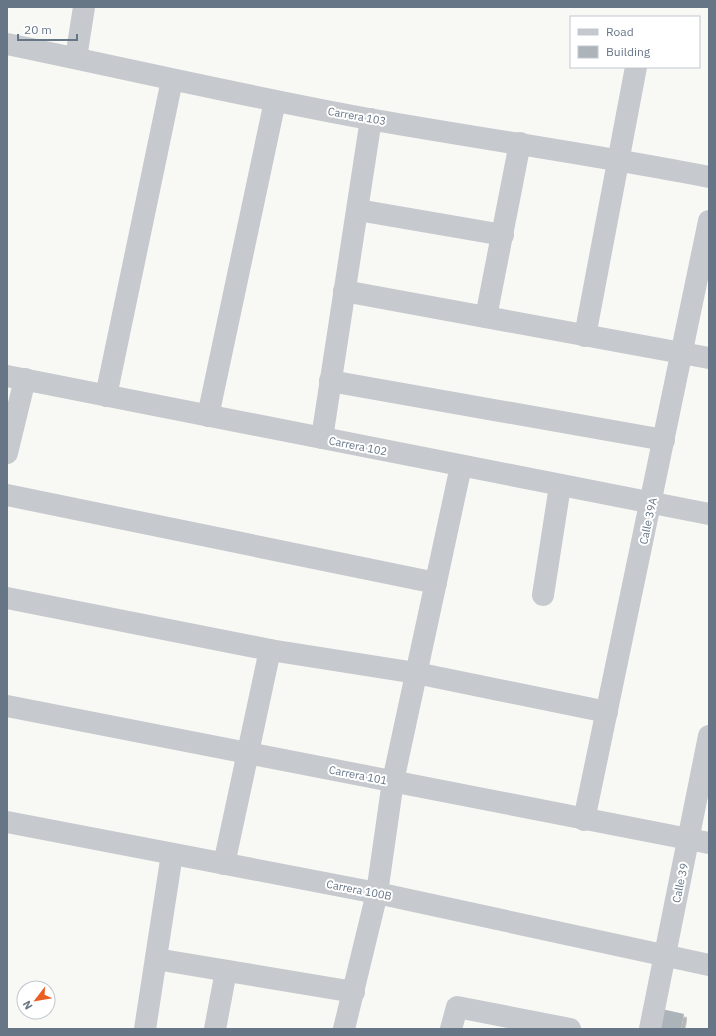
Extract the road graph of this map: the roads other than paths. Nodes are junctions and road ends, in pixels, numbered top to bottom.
1 (84, 7) edge
2 (7, 44) edge
3 (76, 58) junction
4 (636, 68) edge
5 (172, 80) junction
6 (275, 101) junction
7 (371, 119) junction
8 (520, 143) junction
9 (619, 159) junction
10 (709, 177) edge
11 (358, 210) junction
12 (709, 221) edge
13 (503, 235) junction
14 (344, 290) junction
15 (486, 317) junction
16 (585, 336) junction
17 (682, 354) junction
18 (709, 358) edge
19 (16, 378) edge
20 (330, 381) junction
21 (106, 396) junction
22 (208, 416) junction
23 (322, 438) junction
24 (664, 440) junction
25 (7, 454) edge
26 (461, 466) junction
27 (560, 486) junction
28 (7, 495) edge
29 (652, 504) junction
30 (709, 514) edge
31 (436, 583) junction
32 (543, 595) dead end
33 (7, 598) edge
34 (270, 650) junction
35 (416, 673) junction
36 (7, 706) edge
37 (607, 712) junction
38 (709, 739) edge
39 (248, 753) junction
40 (393, 782) junction
41 (584, 820) junction
42 (7, 822) edge
43 (699, 841) edge
44 (172, 854) junction
45 (224, 864) junction
46 (377, 893) junction
47 (664, 956) junction
48 (156, 959) junction
49 (709, 965) edge
50 (226, 971) junction
51 (354, 992) junction
52 (145, 1029) edge
53 (215, 1029) edge
54 (344, 1029) edge
55 (451, 1029) edge
56 (570, 1029) edge
57 (650, 1029) edge

1 - 3 street
2 - 3 street, Carrera 103
3 - 5 street, Carrera 103
4 - 9 street
5 - 6 street, Carrera 103
5 - 21 street
6 - 7 street, Carrera 103
6 - 22 street
7 - 8 street, Carrera 103
7 - 11 street
8 - 9 street, Carrera 103
8 - 13 street
9 - 10 street, Carrera 103
9 - 16 street
11 - 13 street
11 - 14 street
12 - 17 street, Calle 39A
13 - 15 street
14 - 15 street
14 - 20 street
15 - 16 street
16 - 17 street
17 - 18 street
17 - 24 street, Calle 39A
19 - 21 street, Carrera 102
19 - 25 street
20 - 23 street
20 - 24 street
21 - 22 street, Carrera 102
22 - 23 street, Carrera 102
23 - 26 street, Carrera 102
24 - 29 street, Calle 39A
26 - 27 street, Carrera 102
26 - 31 street
27 - 29 street, Carrera 102
27 - 32 street
28 - 31 street
29 - 30 street, Carrera 102
29 - 37 street, Calle 39A
31 - 35 street
33 - 34 street
34 - 35 street
34 - 39 street
35 - 37 street
35 - 40 street
36 - 39 street, Carrera 101
37 - 41 street, Calle 39A
38 - 43 street, Calle 39
39 - 40 street, Carrera 101
39 - 45 street
40 - 41 street, Carrera 101
40 - 46 street
41 - 43 street, Carrera 101
42 - 44 street, Carrera 100B
43 - 47 street, Calle 39
44 - 45 street, Carrera 100B
44 - 48 street
45 - 46 street, Carrera 100B
46 - 47 street, Carrera 100B
46 - 51 street
47 - 49 street, Carrera 100B
47 - 57 street, Calle 39
48 - 50 street
48 - 52 street
50 - 51 street
50 - 53 street
51 - 54 street
55 - 56 street

